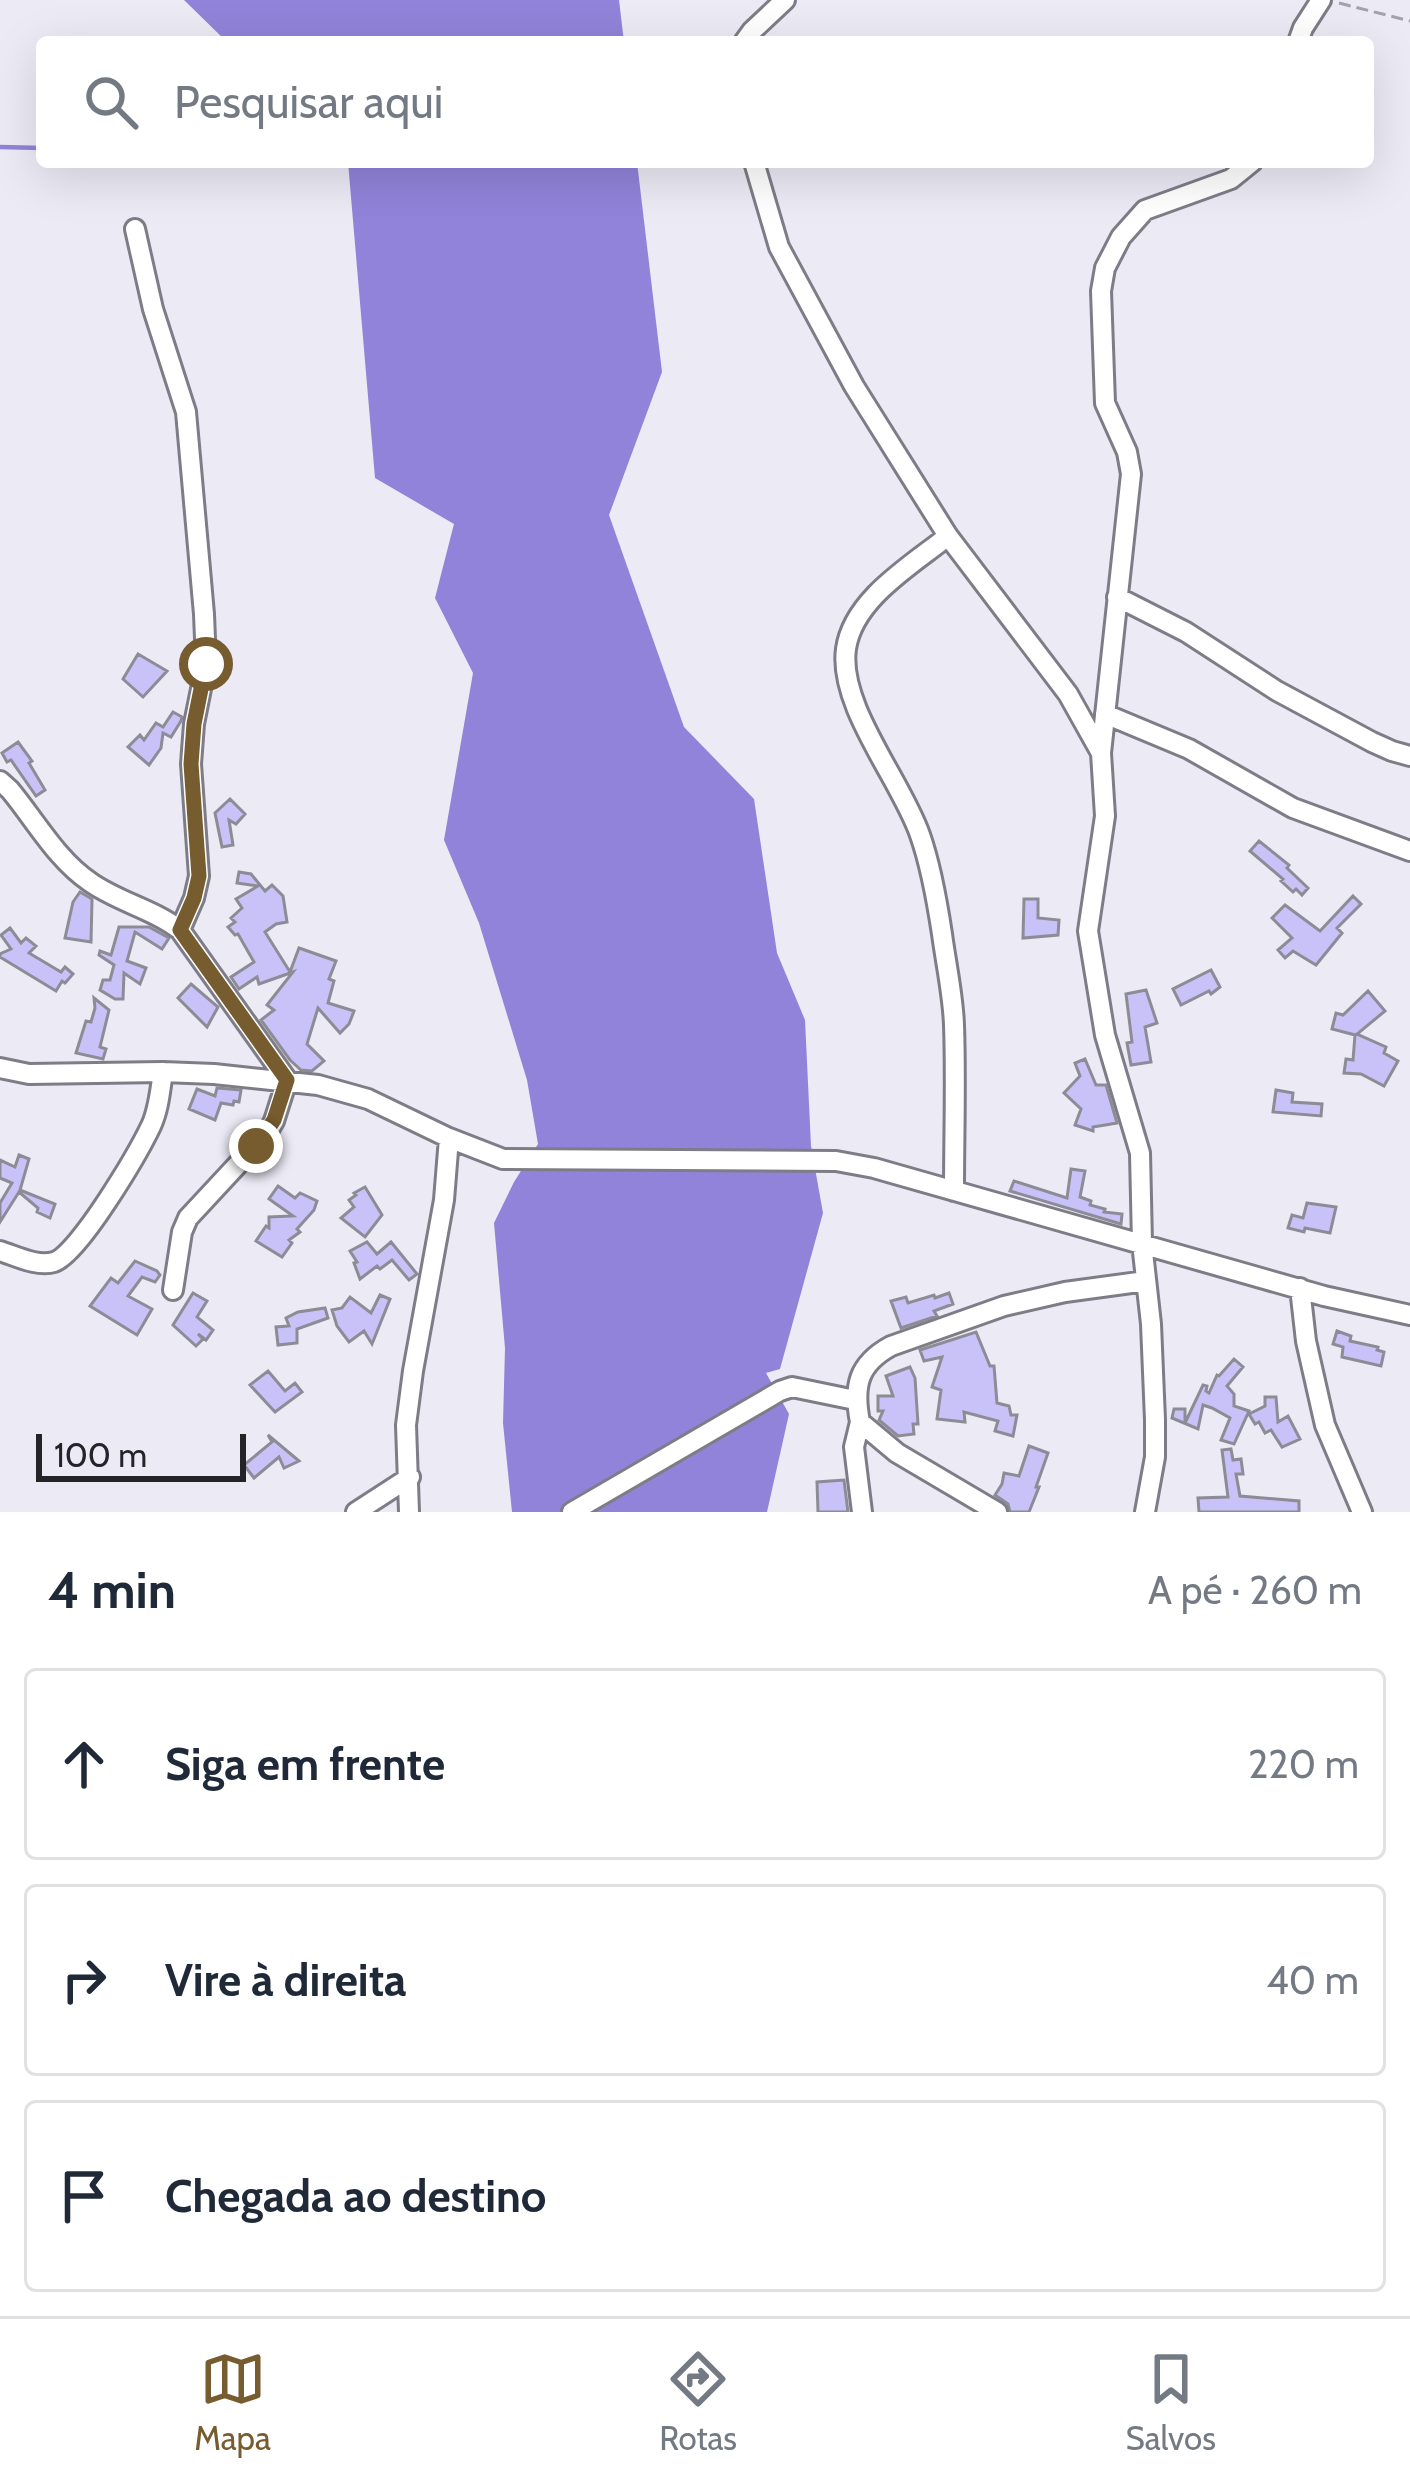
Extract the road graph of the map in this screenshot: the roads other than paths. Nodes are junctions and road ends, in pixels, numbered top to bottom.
1 (785, 0) edge
2 (1323, 0) edge
3 (748, 36) edge
4 (1300, 36) edge
5 (756, 168) edge
6 (1244, 168) edge
7 (136, 229) dead end
8 (948, 536) junction
9 (1117, 597) junction
10 (1105, 714) junction
11 (1101, 753) junction
12 (1410, 756) edge
13 (0, 781) edge
14 (1410, 851) edge
15 (180, 930) junction
16 (0, 1068) edge
17 (163, 1072) junction
18 (287, 1080) junction
19 (449, 1138) junction
20 (954, 1191) junction
21 (1142, 1244) junction
22 (0, 1251) edge
23 (1146, 1281) junction
24 (1300, 1288) junction
25 (173, 1290) dead end
26 (1410, 1315) edge
27 (856, 1400) junction
28 (860, 1422) junction
29 (410, 1477) junction
30 (356, 1512) edge
31 (409, 1512) edge
32 (572, 1512) edge
33 (862, 1512) edge
34 (997, 1512) edge
35 (1145, 1512) edge
36 (1362, 1512) edge

1 - 3 street
2 - 4 street
5 - 8 street
6 - 9 street
7 - 15 street
8 - 11 street
8 - 20 street
9 - 10 street
9 - 12 street
10 - 11 street
10 - 14 street
11 - 21 street
13 - 15 street
15 - 18 street
16 - 17 street
17 - 18 street
17 - 22 street
18 - 19 street
18 - 25 street
19 - 20 street
19 - 29 street
20 - 21 street
21 - 23 street
21 - 24 street
23 - 27 street
23 - 35 street
24 - 26 street
24 - 36 street
27 - 28 street
27 - 32 street
28 - 33 street
28 - 34 street
29 - 30 street
29 - 31 street

